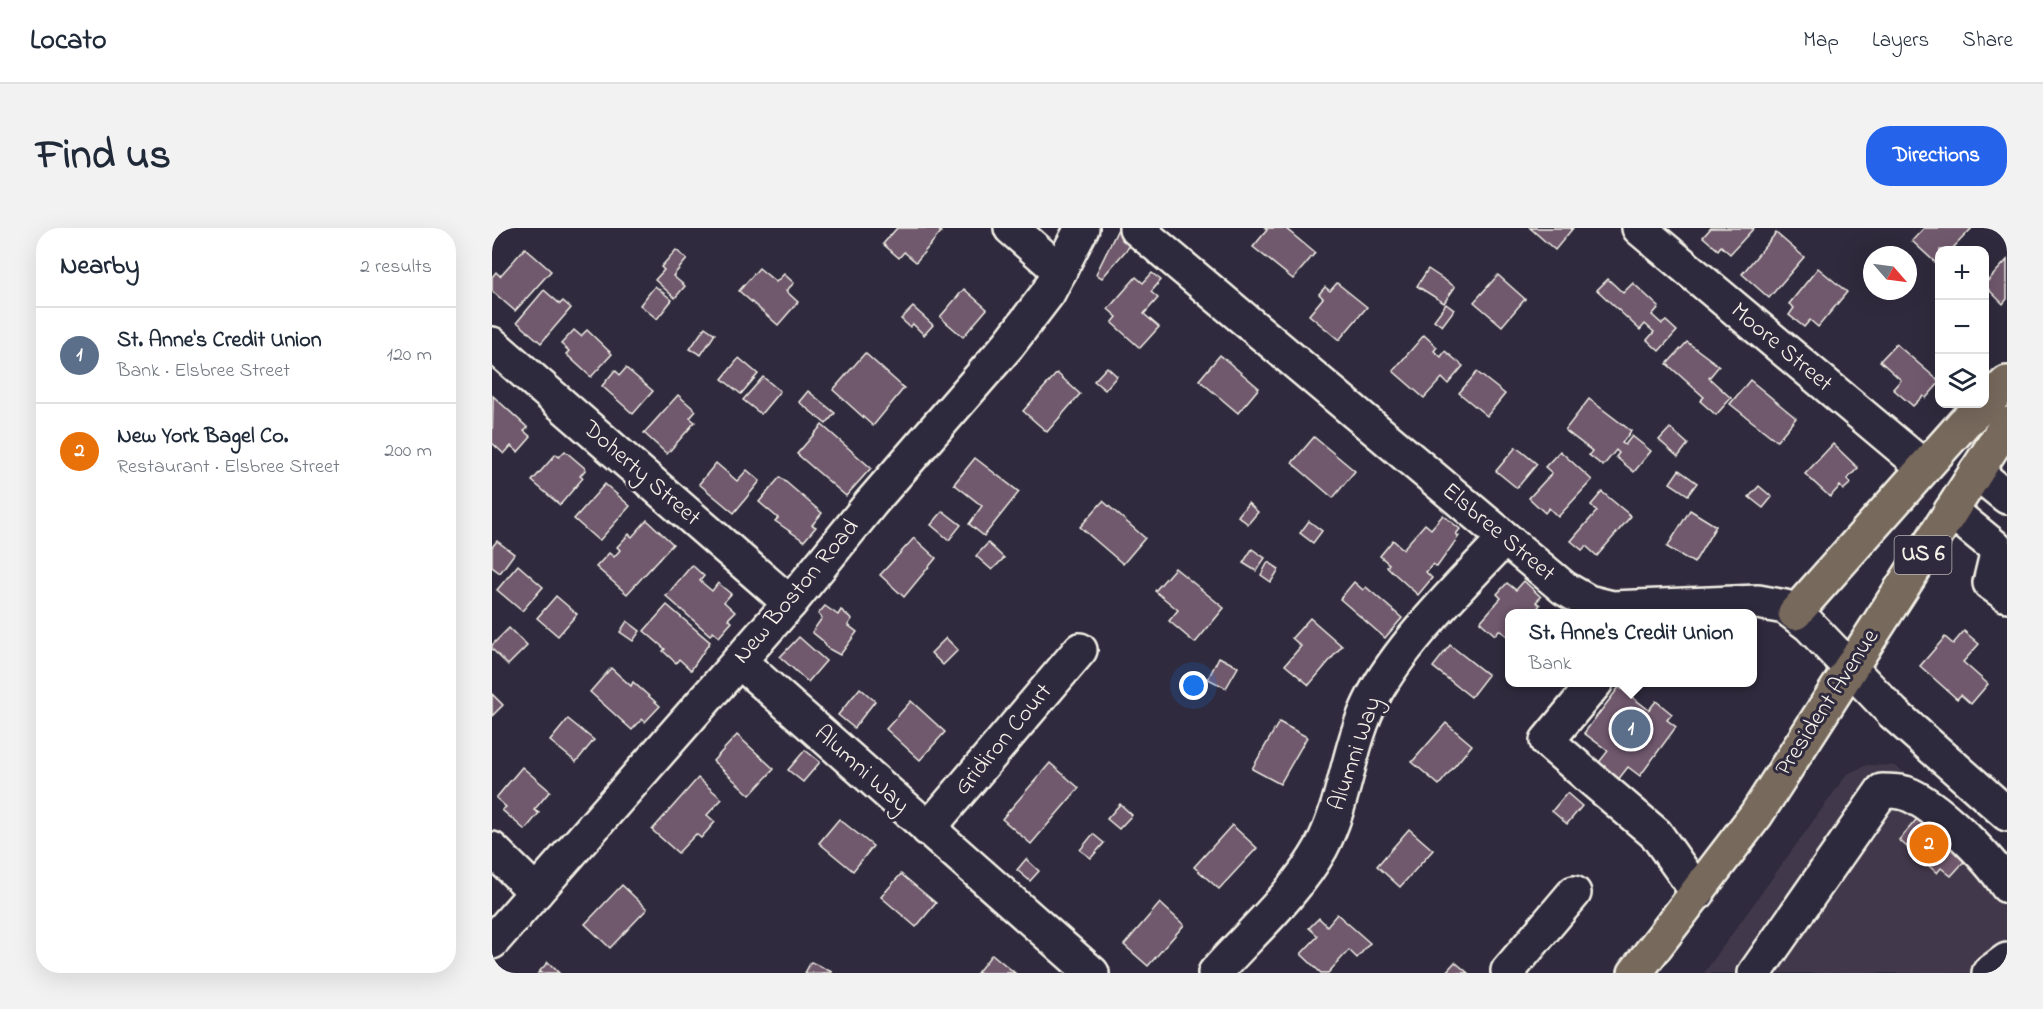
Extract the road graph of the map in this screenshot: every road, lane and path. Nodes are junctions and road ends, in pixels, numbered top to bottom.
1 (1011, 228) edge
2 (1082, 228) edge
3 (1136, 228) edge
4 (1639, 228) edge
5 (1060, 271) junction
6 (492, 344) edge
7 (2007, 383) edge
8 (2003, 438) edge
9 (1924, 467) junction
10 (1976, 472) junction
11 (2007, 497) edge
12 (1951, 511) junction
13 (1504, 539) junction
14 (2007, 595) edge
15 (790, 603) junction
16 (1680, 609) edge
17 (1795, 613) junction
18 (1080, 650) dead end
19 (739, 662) junction
20 (1850, 670) junction
21 (1592, 687) edge
22 (2007, 814) edge
23 (928, 829) junction
24 (492, 849) edge
25 (2007, 886) edge
26 (536, 892) junction
27 (1698, 892) junction
28 (1574, 893) dead end
29 (492, 942) edge
30 (2007, 960) edge
31 (1092, 973) edge
32 (1215, 973) edge
33 (1511, 973) edge
34 (1635, 973) edge
35 (1755, 973) edge
36 (1989, 973) edge

1 - 5 street
2 - 5 street, New Boston Road
3 - 13 street, Elsbree Street
4 - 9 street, Moore Street
5 - 15 street, New Boston Road
6 - 15 street, Doherty Street
7 - 9 main road
8 - 10 main road, President Avenue / US 6
9 - 17 main road
10 - 11 street
10 - 12 main road, President Avenue / US 6
12 - 14 street
12 - 20 main road, President Avenue / US 6
13 - 16 street, Elsbree Street
13 - 32 street, Alumni Way
15 - 19 street, New Boston Road
16 - 17 street, Elsbree Street
17 - 20 street, Elsbree Street
18 - 23 street, Gridiron Court
19 - 23 street, Alumni Way
19 - 26 street, New Boston Road
20 - 22 street, Elsbree Street
20 - 27 main road, President Avenue / US 6
21 - 27 street
23 - 31 street, Alumni Way
24 - 26 street
25 - 35 street
26 - 29 street, New Boston Road
27 - 34 main road, President Avenue / US 6
28 - 33 street
30 - 36 street

